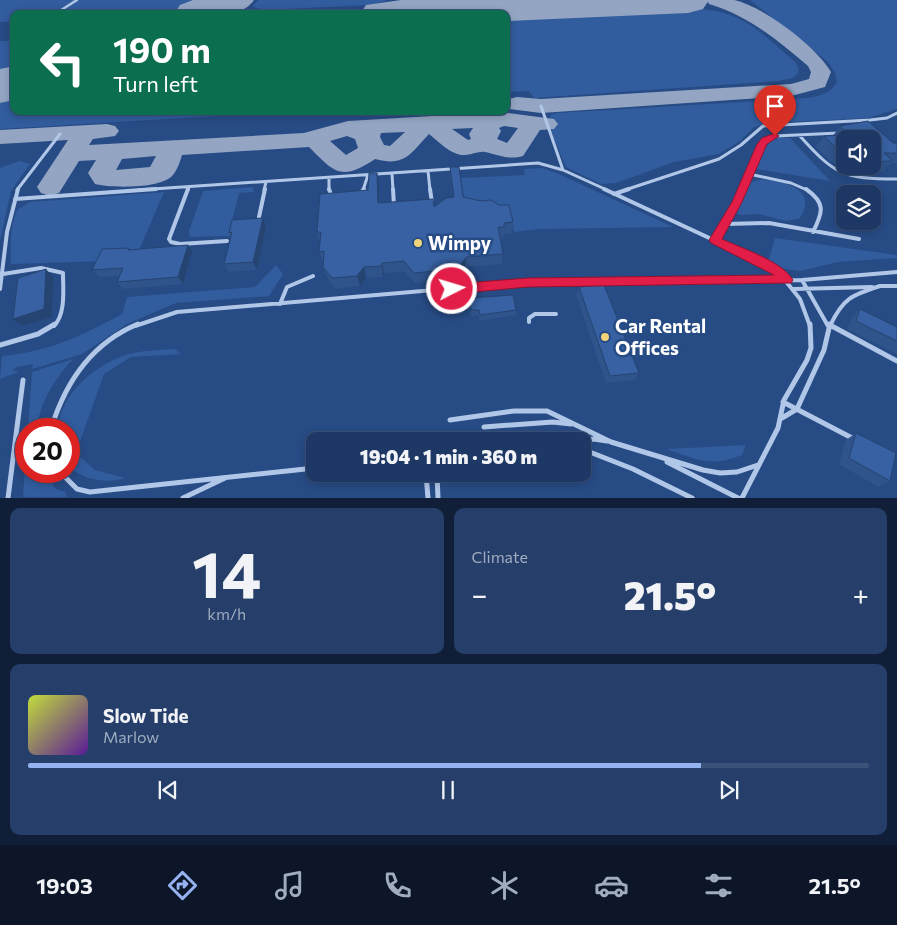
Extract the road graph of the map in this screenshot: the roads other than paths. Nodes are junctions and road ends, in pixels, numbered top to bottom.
1 (77, 0) edge
2 (61, 10) edge
3 (541, 106) dead end
4 (897, 113) edge
5 (836, 133) edge
6 (60, 134) dead end
7 (800, 135) junction
8 (563, 170) junction
9 (428, 171) junction
10 (392, 174) junction
11 (749, 174) junction
12 (368, 176) junction
13 (329, 178) junction
14 (897, 179) edge
15 (266, 182) junction
16 (189, 187) junction
17 (614, 194) junction
18 (358, 196) edge
19 (341, 198) edge
20 (15, 199) junction
21 (432, 204) junction
22 (440, 204) edge
23 (423, 205) edge
24 (404, 206) edge
25 (389, 207) edge
26 (394, 207) junction
27 (259, 217) edge
28 (725, 224) junction
29 (813, 232) junction
30 (859, 239) dead end
31 (715, 240) junction
32 (227, 241) edge
33 (897, 272) edge
34 (710, 273) dead end
35 (3, 274) junction
36 (313, 276) dead end
37 (712, 280) junction
38 (787, 280) junction
39 (802, 280) junction
40 (880, 286) junction
41 (897, 286) edge
42 (794, 289) junction
43 (808, 289) junction
44 (0, 290) edge
45 (280, 304) junction
46 (556, 314) dead end
47 (529, 322) dead end
48 (829, 327) junction
49 (0, 345) edge
50 (897, 361) edge
51 (23, 380) dead end
52 (783, 402) junction
53 (796, 410) junction
54 (54, 418) edge
55 (782, 418) junction
56 (450, 420) dead end
57 (573, 424) junction
58 (484, 427) dead end
59 (591, 439) edge
60 (611, 442) junction
61 (864, 444) edge
62 (591, 453) edge
63 (658, 457) junction
64 (758, 466) junction
65 (306, 469) edge
66 (230, 476) junction
67 (427, 482) edge
68 (437, 482) edge
69 (71, 483) edge
70 (88, 495) edge
71 (8, 498) edge
72 (183, 498) edge
73 (428, 498) edge
74 (438, 498) edge
75 (692, 498) edge
76 (740, 498) edge

1 - 2 lane
3 - 8 lane
4 - 17 lane
5 - 7 lane
6 - 20 lane
7 - 11 lane
7 - 14 lane
8 - 9 lane
8 - 17 lane
9 - 10 lane
9 - 21 lane
10 - 12 lane
10 - 26 lane
11 - 28 lane
11 - 29 lane
12 - 13 lane
12 - 18 lane
13 - 15 lane
13 - 19 lane
15 - 16 lane
15 - 27 lane
16 - 20 lane
16 - 32 lane
17 - 31 lane
20 - 35 lane
21 - 22 lane
21 - 23 lane
24 - 26 lane
25 - 26 lane
28 - 29 lane
28 - 31 lane
29 - 30 lane
31 - 38 lane
33 - 39 lane
34 - 37 lane
35 - 44 lane
35 - 49 lane
36 - 45 lane
37 - 38 lane
37 - 45 lane
38 - 39 lane
38 - 42 lane
39 - 43 lane
40 - 41 lane
40 - 43 lane
40 - 48 lane
42 - 43 lane
42 - 52 lane
43 - 48 lane
45 - 54 lane
46 - 47 lane
48 - 50 lane
48 - 53 lane
51 - 71 lane
52 - 53 lane
52 - 55 lane
53 - 55 lane
53 - 61 lane
55 - 64 lane
56 - 57 lane
57 - 58 lane
57 - 60 lane
59 - 60 lane
60 - 63 lane
62 - 75 lane
63 - 64 lane
63 - 76 lane
64 - 76 lane
65 - 66 lane
66 - 70 lane
66 - 72 lane
67 - 73 lane
68 - 74 lane
69 - 70 lane

